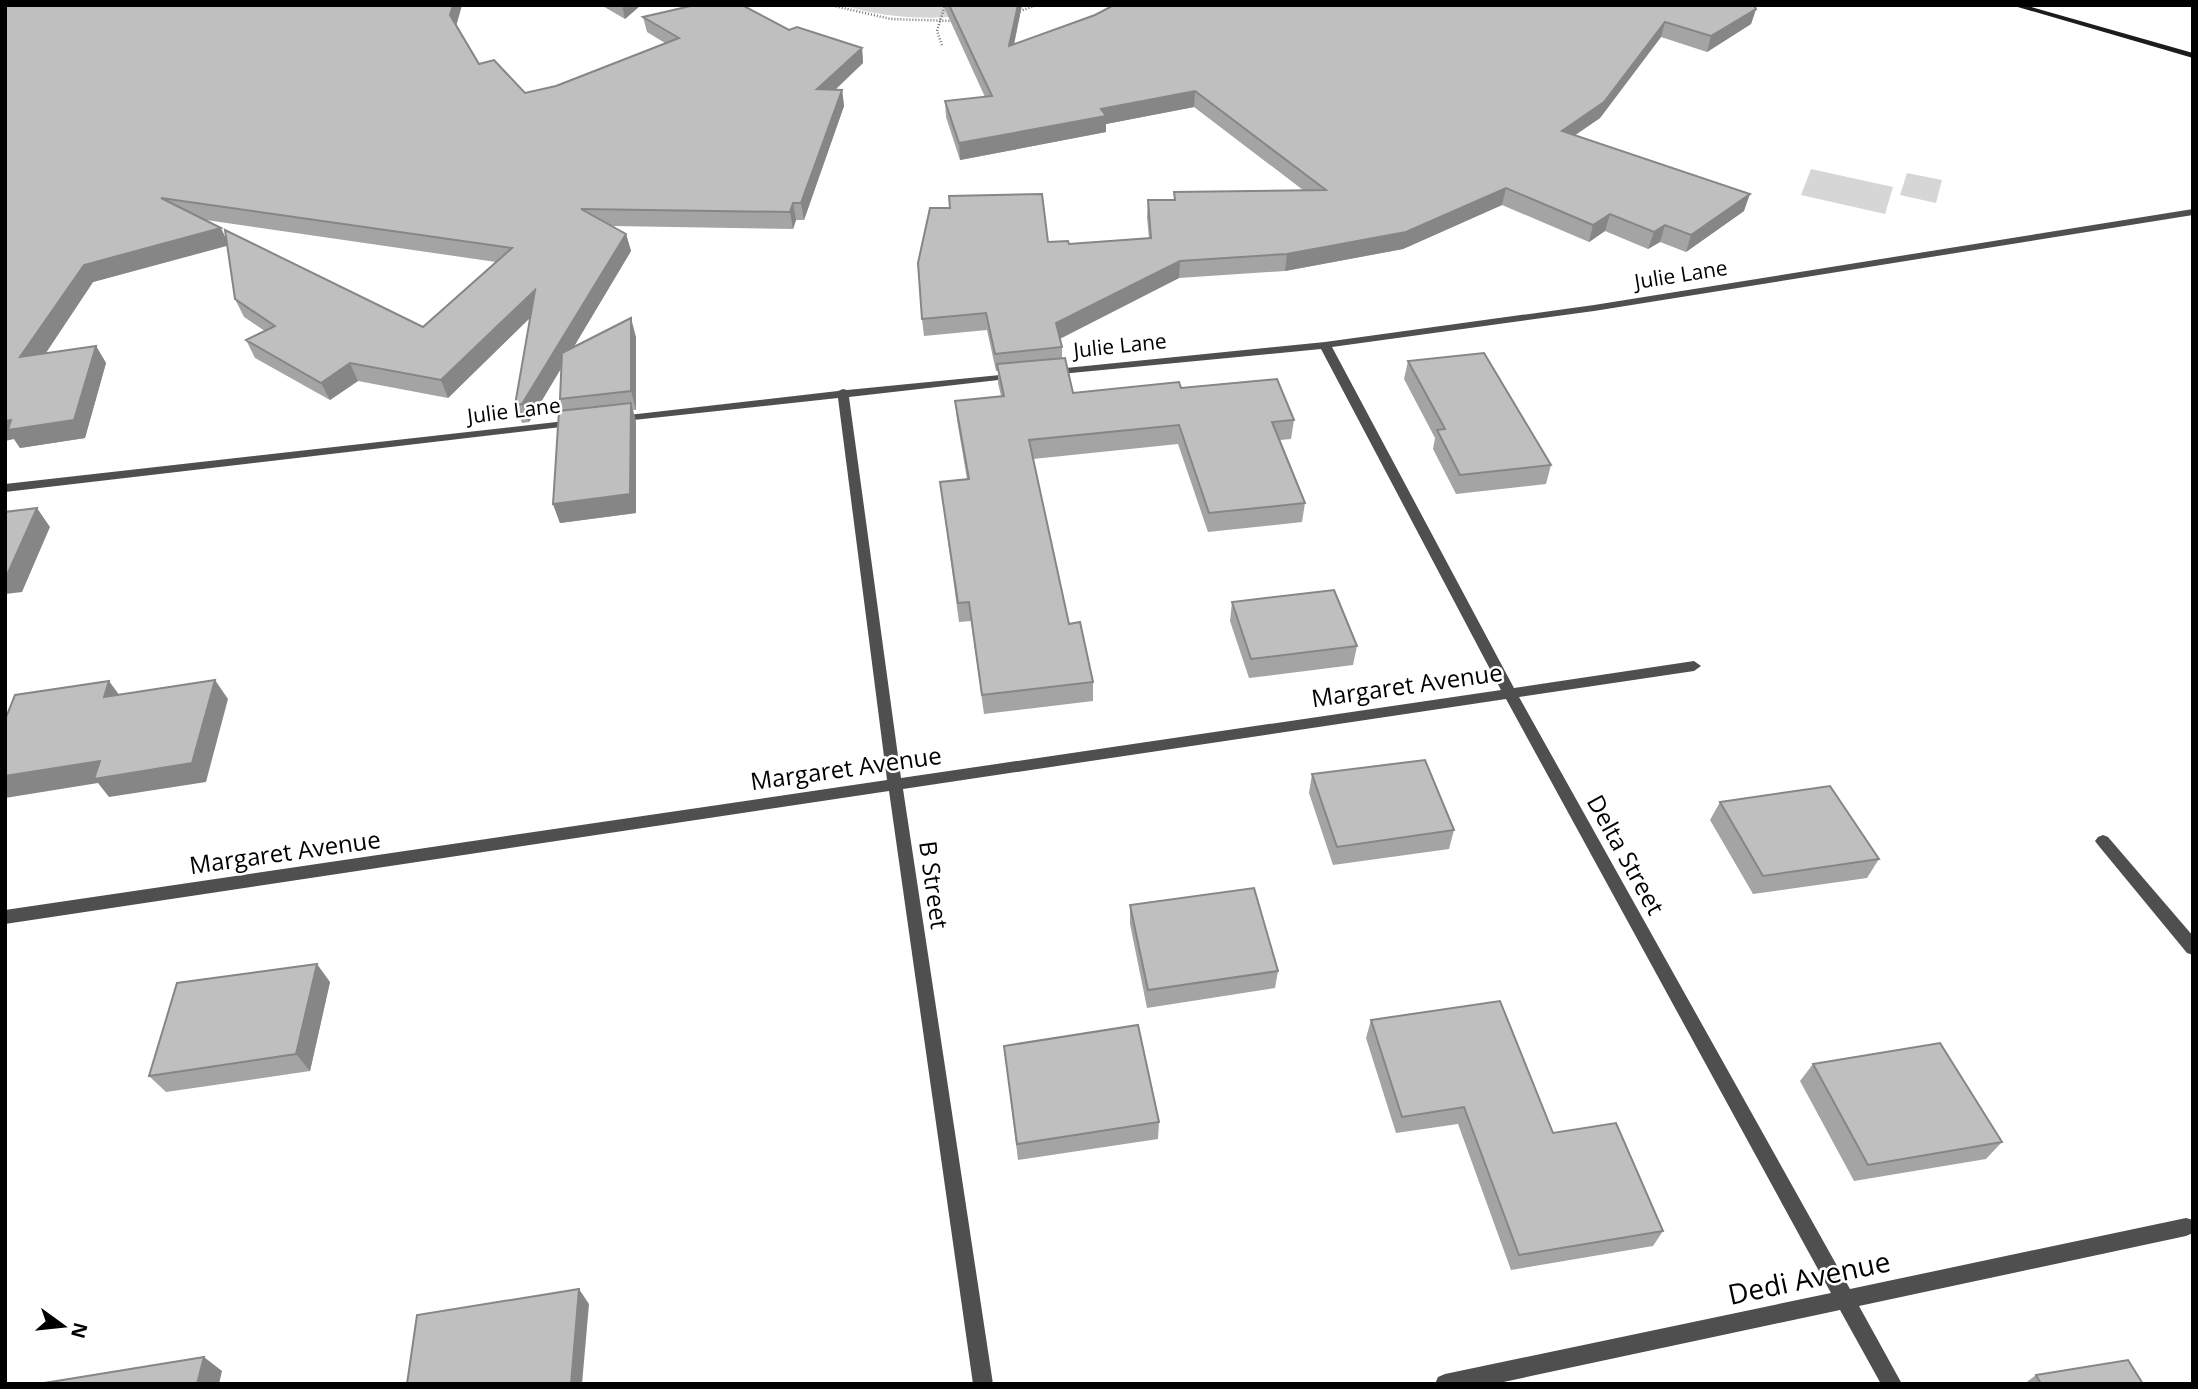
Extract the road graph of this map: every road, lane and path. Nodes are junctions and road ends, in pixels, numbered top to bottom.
1 (830, 5) edge
2 (945, 5) edge
3 (1037, 5) edge
4 (2015, 5) edge
5 (1009, 14) edge
6 (961, 20) edge
7 (940, 22) junction
8 (942, 45) dead end
9 (2193, 56) edge
10 (2193, 212) edge
11 (1325, 345) junction
12 (1035, 373) edge
13 (1022, 375) edge
14 (843, 392) junction
15 (608, 419) edge
16 (580, 422) edge
17 (5, 488) edge
18 (1694, 666) dead end
19 (1510, 694) junction
20 (895, 785) junction
21 (2103, 841) dead end
22 (5, 917) edge
23 (2193, 948) edge
24 (2186, 1227) dead end
25 (1845, 1299) junction
26 (983, 1384) edge
27 (1445, 1384) edge
28 (1892, 1384) edge

1 - 7 path
2 - 7 path
3 - 5 path
4 - 9 main road
6 - 7 path
7 - 8 path
10 - 11 street, Julie Lane
11 - 12 street, Julie Lane
11 - 19 street, Delta Street
13 - 14 street
14 - 15 street
14 - 20 street, B Street
16 - 17 street, Julie Lane
18 - 19 street, Margaret Avenue
19 - 20 street, Margaret Avenue
19 - 25 street, Delta Street
20 - 22 street, Margaret Avenue
20 - 26 street, B Street
21 - 23 street
24 - 25 street, Dedi Avenue
25 - 27 street, Dedi Avenue
25 - 28 street, Delta Street

